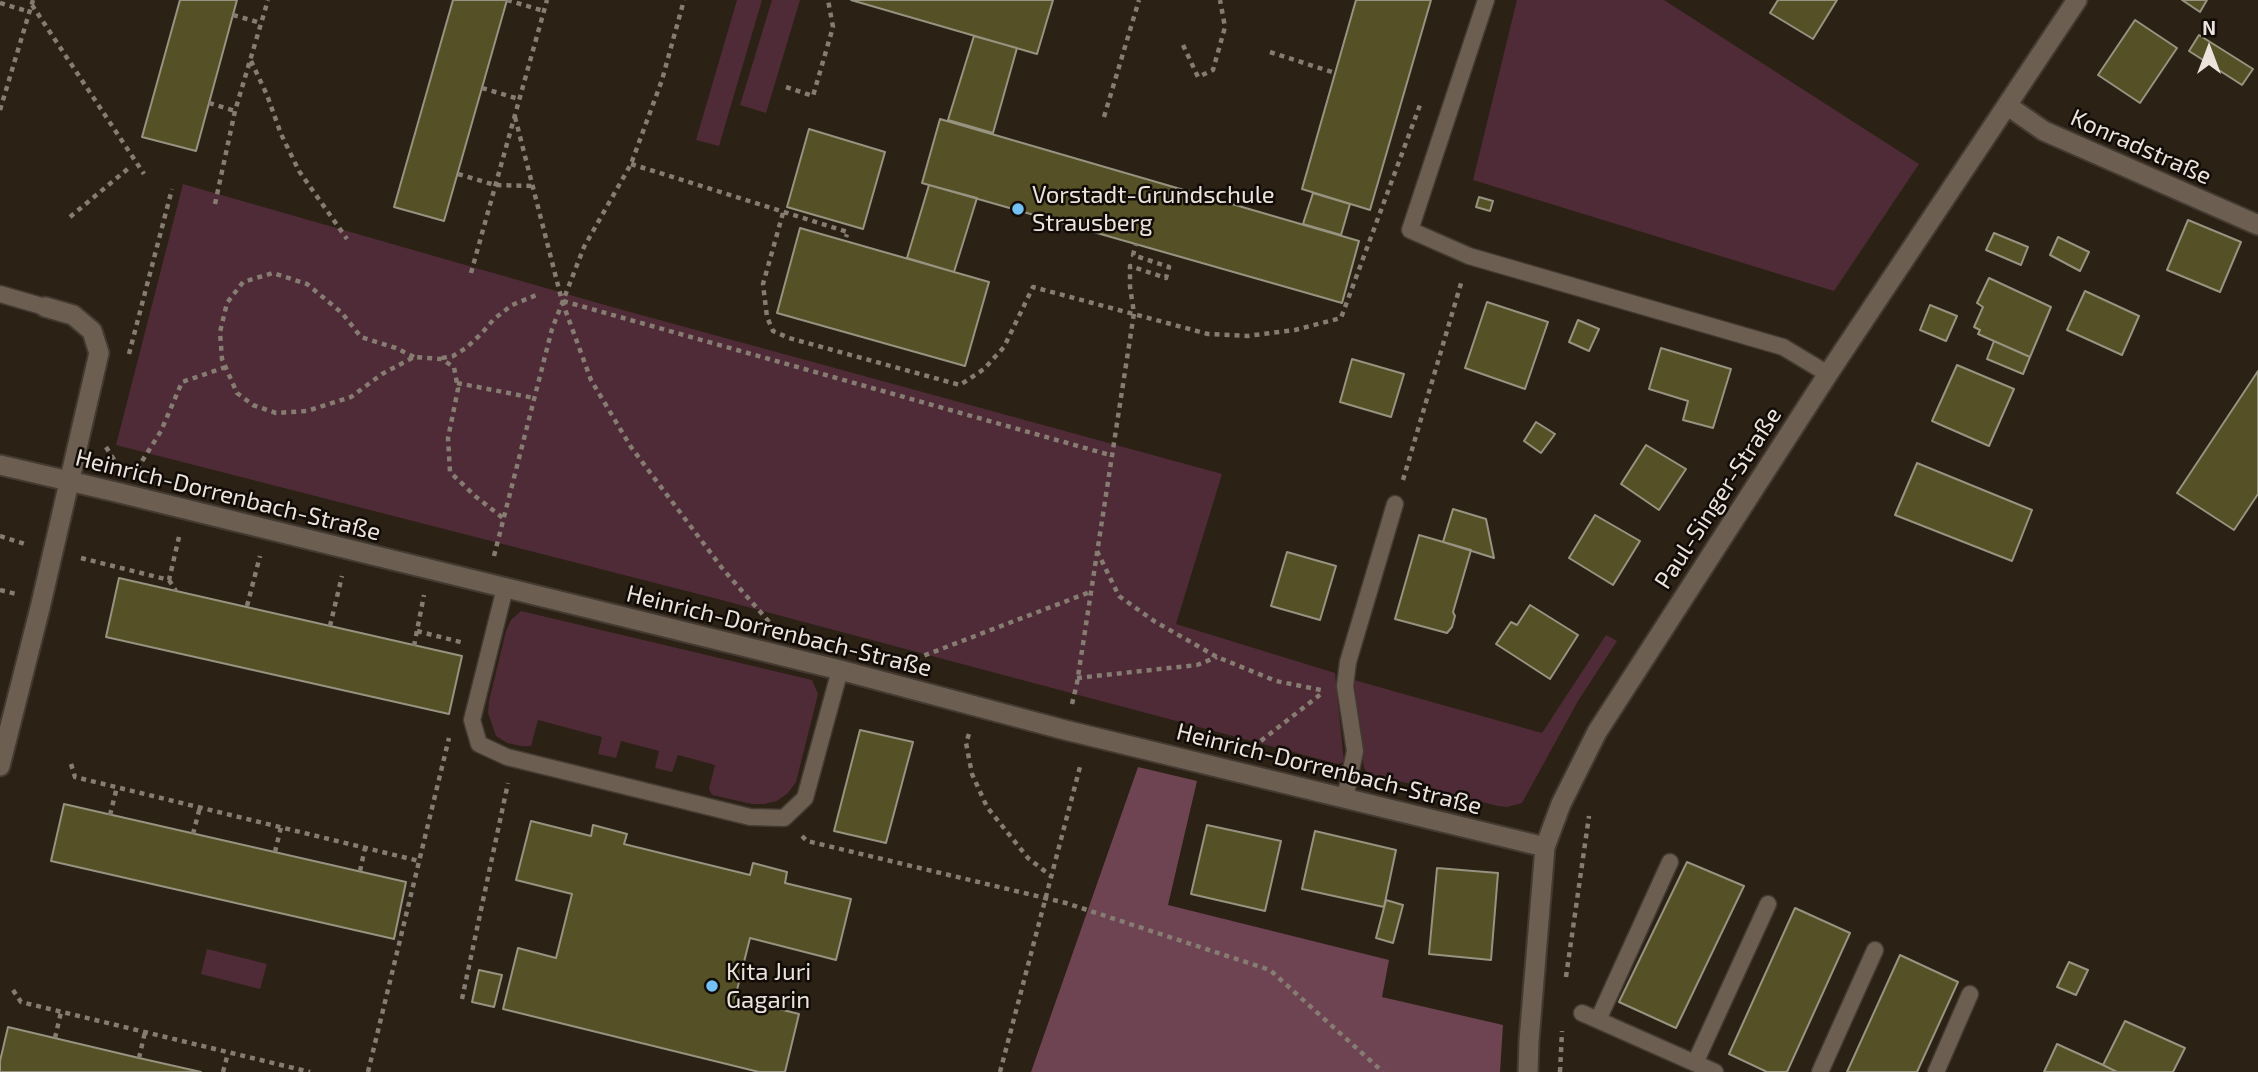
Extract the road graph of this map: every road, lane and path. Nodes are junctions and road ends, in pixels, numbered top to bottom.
1 (268, 0) edge
2 (508, 0) edge
3 (547, 0) edge
4 (684, 0) edge
5 (828, 0) edge
6 (1139, 0) edge
7 (1220, 0) edge
8 (1486, 0) edge
9 (2077, 0) edge
10 (33, 2) edge
11 (0, 3) edge
12 (544, 11) junction
13 (30, 12) junction
14 (233, 15) dead end
15 (261, 23) junction
16 (1183, 45) dead end
17 (1270, 52) dead end
18 (250, 61) junction
19 (1335, 73) dead end
20 (786, 87) dead end
21 (482, 88) dead end
22 (1423, 98) dead end
23 (519, 99) junction
24 (209, 103) dead end
25 (2008, 106) junction
26 (0, 110) edge
27 (235, 111) junction
28 (515, 117) junction
29 (1104, 117) dead end
30 (631, 164) junction
31 (130, 167) dead end
32 (144, 174) dead end
33 (458, 174) dead end
34 (495, 185) junction
35 (533, 186) junction
36 (172, 189) dead end
37 (215, 204) dead end
38 (783, 213) junction
39 (70, 217) dead end
40 (2258, 225) edge
41 (846, 237) dead end
42 (347, 239) dead end
43 (1136, 244) dead end
44 (1133, 255) junction
45 (1469, 256) junction
46 (1130, 266) junction
47 (471, 273) dead end
48 (0, 294) edge
49 (539, 294) dead end
50 (562, 301) junction
51 (45, 307) joint
52 (1134, 313) junction
53 (128, 357) dead end
54 (414, 357) junction
55 (441, 359) junction
56 (226, 367) junction
57 (1828, 374) junction
58 (457, 383) junction
59 (534, 398) junction
60 (109, 436) dead end
61 (1110, 455) junction
62 (0, 465) edge
63 (120, 468) junction
64 (70, 481) junction
65 (116, 492) junction
66 (1395, 504) joint
67 (186, 509) junction
68 (503, 518) junction
69 (267, 529) junction
70 (348, 550) junction
71 (1097, 550) junction
72 (53, 551) junction
73 (430, 570) junction
74 (169, 580) junction
75 (496, 586) junction
76 (176, 591) dead end
77 (1090, 592) junction
78 (247, 607) dead end
79 (330, 626) dead end
80 (780, 628) dead end
81 (417, 631) junction
82 (472, 645) dead end
83 (414, 646) dead end
84 (1217, 657) junction
85 (909, 661) dead end
86 (840, 670) junction
87 (1077, 678) junction
88 (975, 706) junction
89 (452, 726) dead end
90 (1065, 730) junction
91 (1088, 735) junction
92 (1247, 752) dead end
93 (514, 758) junction
94 (71, 764) dead end
95 (0, 766) edge
96 (117, 787) junction
97 (1345, 797) junction
98 (200, 807) junction
99 (1590, 807) dead end
100 (110, 815) dead end
101 (784, 818) junction
102 (281, 827) junction
103 (193, 834) dead end
104 (1545, 847) junction
105 (365, 848) junction
106 (275, 852) dead end
107 (419, 861) junction
108 (1670, 862) dead end
109 (360, 871) dead end
110 (1051, 876) junction
111 (1045, 898) junction
112 (1768, 904) dead end
113 (1875, 950) dead end
114 (1564, 987) dead end
115 (13, 990) dead end
116 (1970, 994) dead end
117 (462, 999) dead end
118 (61, 1012) junction
119 (1582, 1013) dead end
120 (1562, 1018) dead end
121 (1598, 1020) junction
122 (145, 1032) junction
123 (55, 1038) dead end
124 (228, 1053) junction
125 (139, 1058) dead end
126 (1695, 1063) junction
127 (223, 1072) edge
128 (310, 1072) edge
129 (368, 1072) edge
130 (1000, 1072) edge
131 (1383, 1072) edge
132 (1528, 1072) edge
133 (1560, 1072) edge
134 (1715, 1072) edge
135 (1820, 1072) edge
136 (1936, 1072) edge

1 - 15 path
2 - 12 path
3 - 12 path
4 - 30 path
5 - 20 path
6 - 29 path
7 - 16 path
8 - 45 lane
9 - 25 street, Paul-Singer-Straße
10 - 13 path
10 - 32 path
11 - 13 path
12 - 23 path
13 - 26 path
14 - 15 path
15 - 18 path
17 - 19 path
18 - 27 path
18 - 42 path
21 - 23 path
22 - 52 path
23 - 28 path
24 - 27 path
25 - 40 street, Konradstraße
25 - 57 street, Paul-Singer-Straße
27 - 37 path
28 - 34 path
28 - 35 path
30 - 38 path
30 - 50 path
31 - 39 path
33 - 34 path
34 - 35 path
34 - 47 path
35 - 50 path
36 - 53 path
38 - 41 path
38 - 52 path
43 - 44 path
44 - 46 path
44 - 46 path
45 - 57 lane
45 - 66 path
46 - 52 path
48 - 51 lane
49 - 55 path
50 - 59 path
50 - 61 path
50 - 80 path
51 - 64 street
52 - 61 path
54 - 55 path
54 - 56 path
54 - 56 path
55 - 58 path
56 - 63 path
57 - 104 street, Paul-Singer-Straße
58 - 59 path
58 - 68 path
59 - 68 path
60 - 63 path
61 - 71 path
62 - 64 street, Heinrich-Dorrenbach-Straße
63 - 65 path
64 - 65 street, Heinrich-Dorrenbach-Straße
64 - 72 street
65 - 67 street, Heinrich-Dorrenbach-Straße
66 - 97 lane
67 - 69 street, Heinrich-Dorrenbach-Straße
67 - 74 path
68 - 75 path
69 - 70 street, Heinrich-Dorrenbach-Straße
69 - 78 path
70 - 73 street, Heinrich-Dorrenbach-Straße
70 - 79 path
71 - 77 path
71 - 84 path
72 - 74 path
72 - 95 street
73 - 75 street, Heinrich-Dorrenbach-Straße
73 - 81 path
74 - 76 path
75 - 86 street, Heinrich-Dorrenbach-Straße
75 - 93 lane
77 - 85 path
77 - 87 path
81 - 82 path
81 - 83 path
84 - 87 path
84 - 92 path
86 - 88 street, Heinrich-Dorrenbach-Straße
86 - 101 lane
87 - 90 path
88 - 90 street, Heinrich-Dorrenbach-Straße
88 - 110 path
89 - 107 path
90 - 91 street, Heinrich-Dorrenbach-Straße
91 - 97 street, Heinrich-Dorrenbach-Straße
91 - 110 path
93 - 101 lane
93 - 117 path
94 - 96 path
96 - 98 path
96 - 100 path
97 - 104 street, Heinrich-Dorrenbach-Straße
98 - 102 path
98 - 103 path
99 - 114 path
101 - 111 path
102 - 105 path
102 - 106 path
104 - 132 street, Paul-Singer-Straße
105 - 107 path
105 - 109 path
107 - 129 path
108 - 121 lane
110 - 111 path
111 - 130 path
111 - 131 path
112 - 126 lane
113 - 135 lane
115 - 118 path
116 - 136 lane
118 - 122 path
118 - 123 path
119 - 121 lane
120 - 133 path
121 - 126 lane
122 - 124 path
122 - 125 path
124 - 127 path
124 - 128 path
126 - 134 lane

